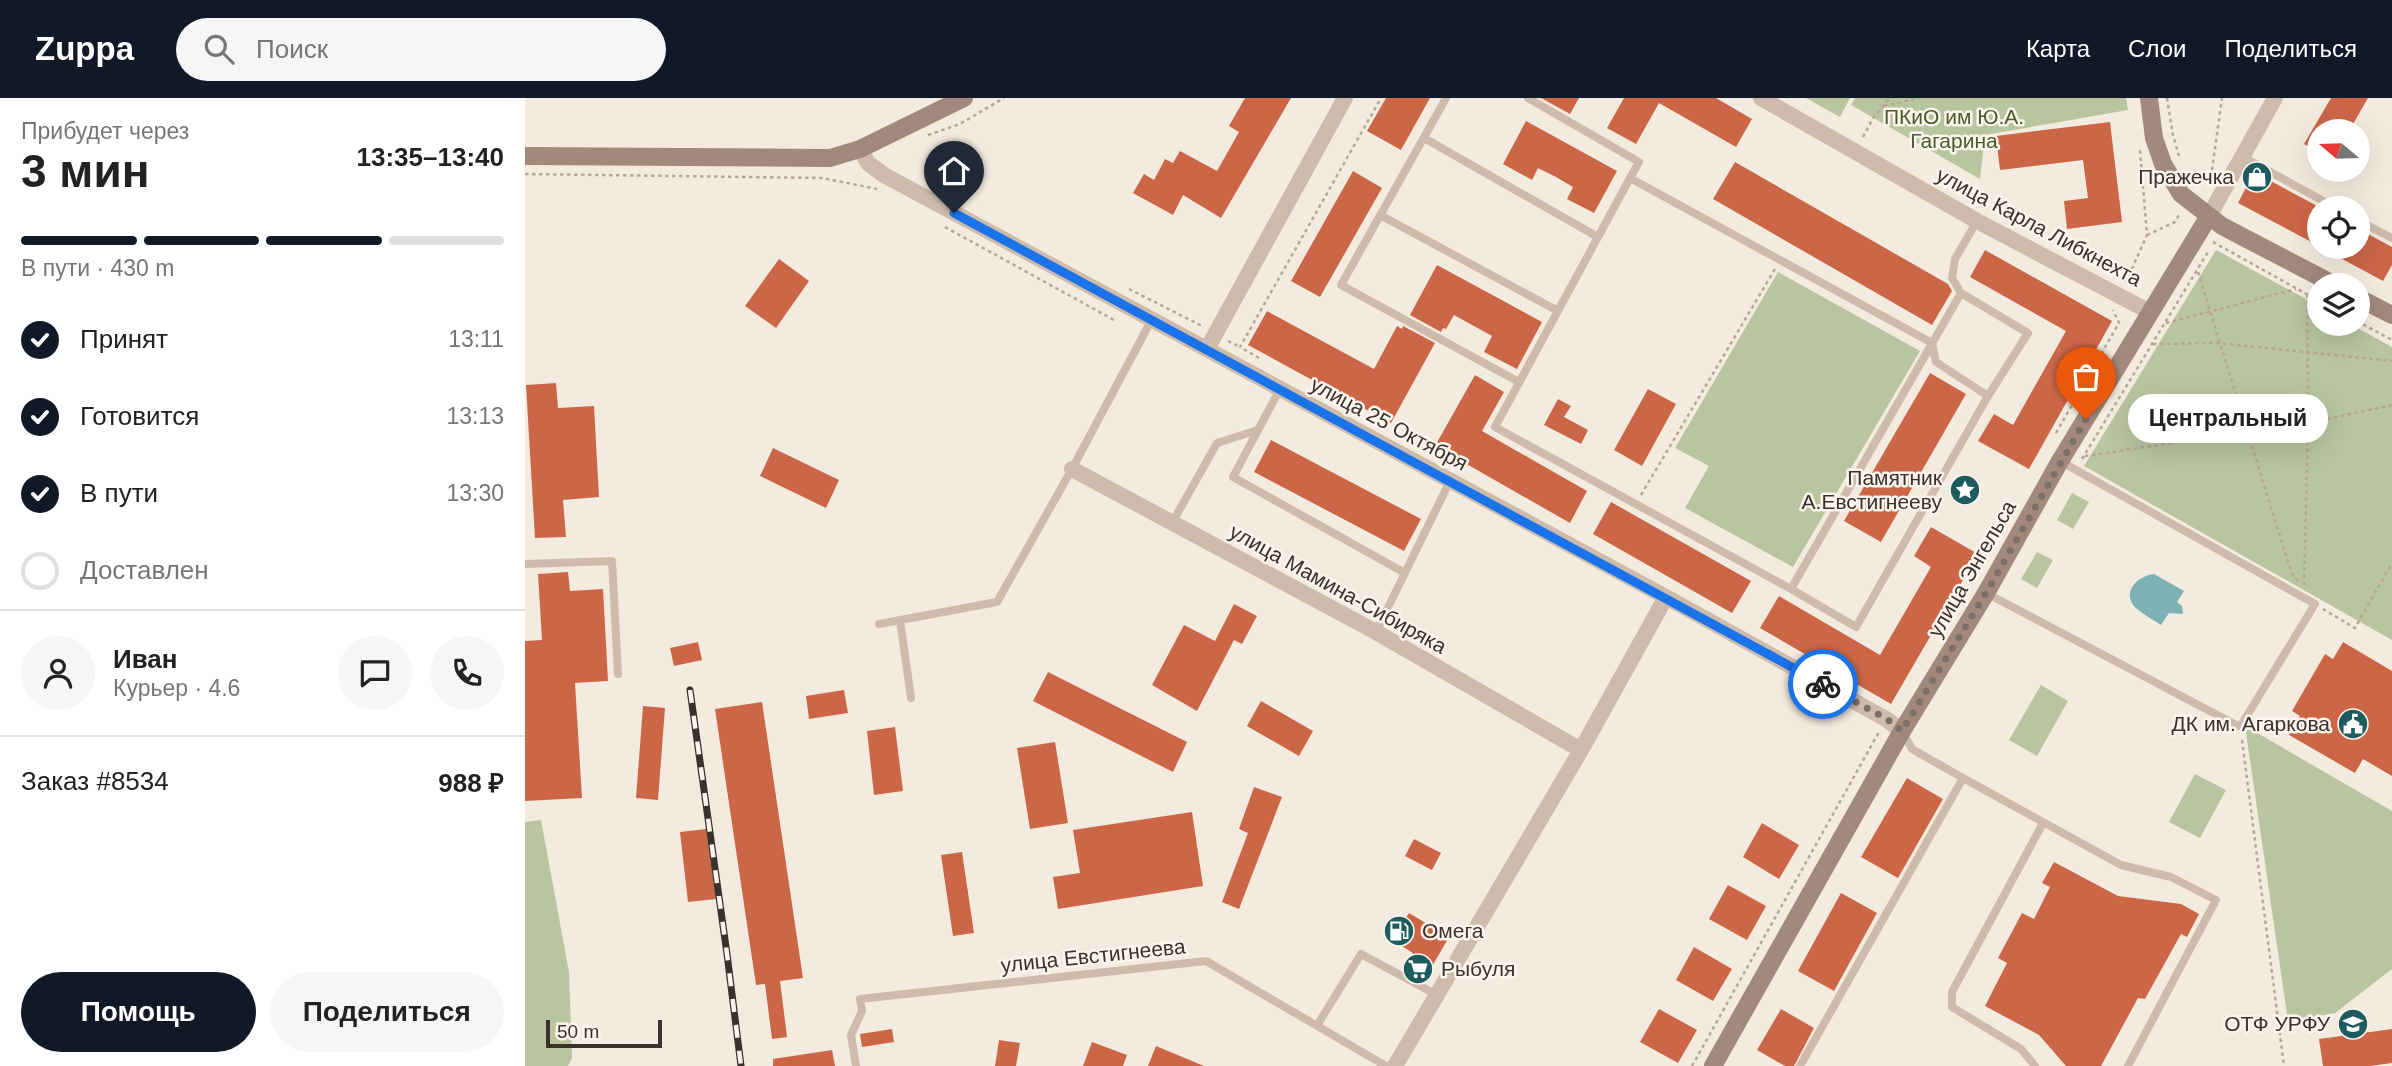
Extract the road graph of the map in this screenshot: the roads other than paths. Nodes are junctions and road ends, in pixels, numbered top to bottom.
1 (964, 98) edge
2 (1345, 98) edge
3 (1446, 98) edge
4 (1528, 98) edge
5 (1761, 98) edge
6 (2149, 98) edge
7 (2275, 98) edge
8 (1424, 138) junction
9 (860, 149) junction
10 (525, 156) edge
11 (2243, 158) junction
12 (1630, 178) junction
13 (2314, 196) edge
14 (1380, 215) junction
15 (2209, 216) junction
16 (1977, 221) junction
17 (2370, 227) edge
18 (1598, 237) junction
19 (2392, 239) edge
20 (2313, 273) edge
21 (1961, 293) junction
22 (2370, 304) edge
23 (1557, 311) junction
24 (2150, 312) junction
25 (2392, 315) edge
26 (1152, 319) junction
27 (1932, 343) junction
28 (1207, 349) junction
29 (1519, 382) junction
30 (1280, 389) junction
31 (1988, 396) junction
32 (1258, 430) junction
33 (2060, 461) junction
34 (1072, 469) junction
35 (1450, 481) junction
36 (1172, 523) junction
37 (525, 564) edge
38 (1405, 573) junction
39 (1791, 589) junction
40 (1986, 593) junction
41 (1666, 597) junction
42 (900, 620) junction
43 (879, 624) dead end
44 (1376, 632) junction
45 (618, 674) dead end
46 (911, 698) dead end
47 (1902, 731) junction
48 (1581, 750) junction
49 (1963, 778) junction
50 (2043, 823) junction
51 (1438, 996) junction
52 (1318, 1024) junction
53 (856, 1066) edge
54 (1387, 1066) edge
55 (1395, 1066) edge
56 (1713, 1066) edge
57 (1800, 1066) edge
58 (2035, 1066) edge
59 (2128, 1066) edge

1 - 9 main road
2 - 28 street
3 - 8 lane
4 - 12 lane
5 - 16 street, улица Карла Либкнехта
6 - 15 main road
7 - 11 street, улица Энгельса
8 - 14 lane
8 - 18 lane
9 - 10 main road
9 - 26 street, улица 25 Октября
11 - 13 lane
11 - 15 street, улица Энгельса
12 - 18 lane
12 - 27 lane
14 - 23 lane
14 - 29 lane
15 - 20 main road
15 - 24 main road, улица Энгельса
16 - 21 lane
16 - 24 street, улица Карла Либкнехта
17 - 19 lane
18 - 23 lane
21 - 27 lane
21 - 31 lane
22 - 25 main road
23 - 29 lane
24 - 33 main road, улица Энгельса
26 - 28 street, улица 25 Октября
26 - 34 lane
27 - 31 lane
27 - 39 lane
28 - 30 street, улица 25 Октября
29 - 39 lane
30 - 32 lane
30 - 35 street, улица 25 Октября
31 - 39 lane
32 - 36 lane
32 - 38 lane
33 - 40 main road, улица Энгельса
33 - 40 lane
34 - 36 street, улица Мамина-Сибиряка
34 - 42 lane
35 - 38 lane
35 - 41 street, улица 25 Октября
36 - 44 street, улица Мамина-Сибиряка
37 - 45 lane
38 - 44 lane
40 - 47 main road, улица Энгельса
41 - 47 street, улица 25 Октября
41 - 48 street
42 - 43 lane
42 - 46 lane
44 - 48 street, улица Мамина-Сибиряка
47 - 49 lane
47 - 56 main road, улица Энгельса
48 - 51 street
49 - 50 lane
49 - 57 lane
50 - 58 lane
50 - 59 lane
51 - 52 lane
51 - 55 street
52 - 53 lane, улица Евстигнеева
52 - 54 lane, улица Евстигнеева

